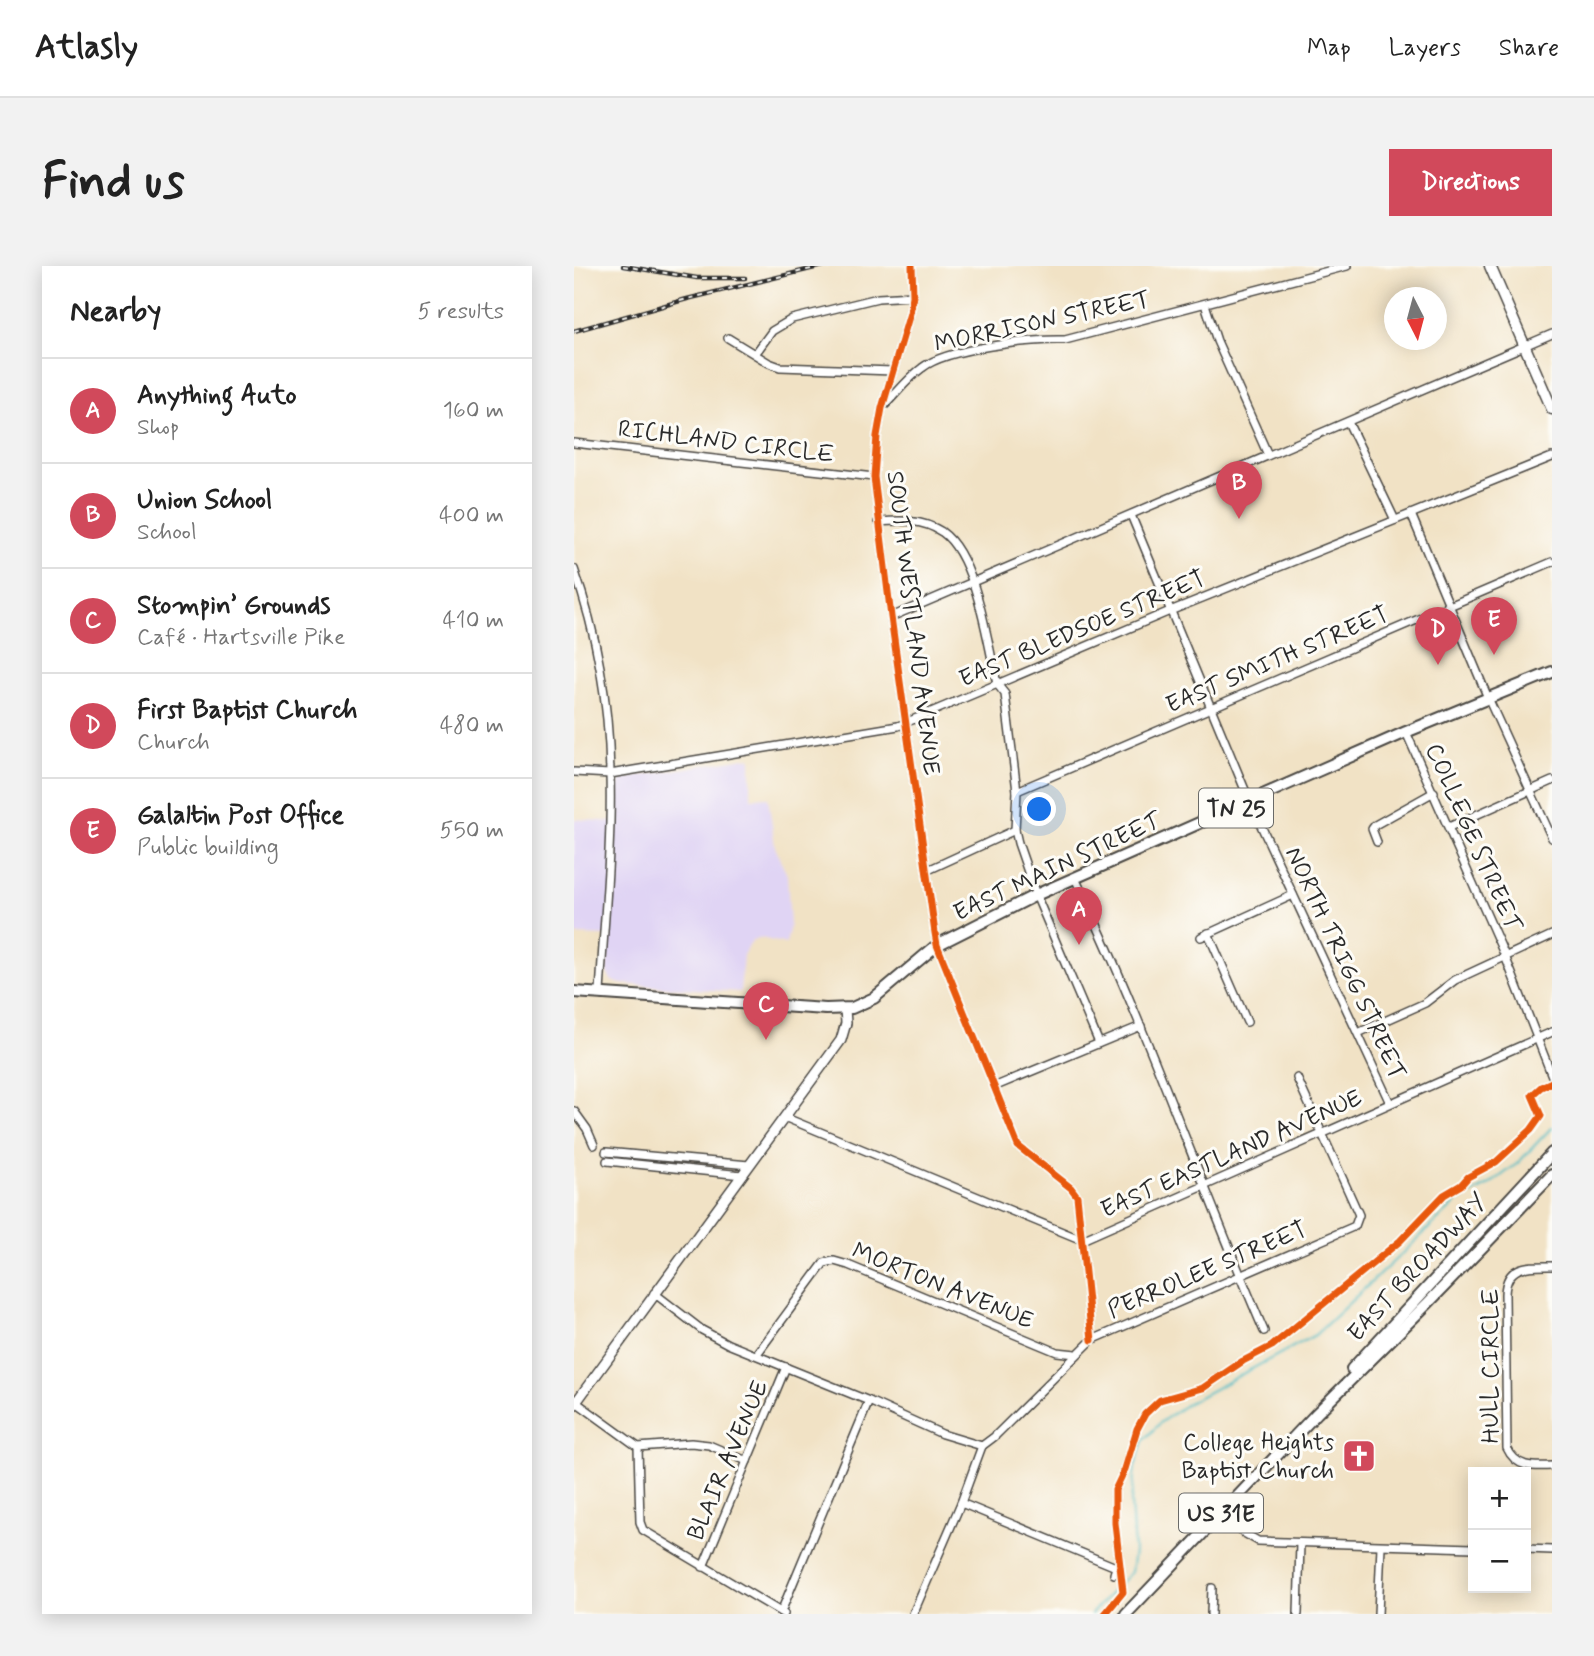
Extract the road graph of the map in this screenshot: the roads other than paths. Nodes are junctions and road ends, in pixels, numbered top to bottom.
1 (912, 266) edge
2 (1347, 266) edge
3 (1490, 266) edge
4 (913, 296) junction
5 (1205, 304) junction
6 (1552, 334) edge
7 (728, 338) dead end
8 (1524, 346) junction
9 (755, 354) junction
10 (893, 371) junction
11 (882, 408) junction
12 (1552, 409) edge
13 (1348, 422) junction
14 (574, 443) edge
15 (1268, 455) junction
16 (1552, 457) edge
17 (874, 477) junction
18 (1410, 514) junction
19 (1131, 515) junction
20 (1395, 520) junction
21 (878, 522) junction
22 (1552, 562) edge
23 (574, 569) edge
24 (973, 582) junction
25 (1450, 606) junction
26 (1170, 611) junction
27 (891, 617) junction
28 (1552, 672) edge
29 (997, 684) junction
30 (1488, 698) junction
31 (1211, 709) junction
32 (906, 723) junction
33 (1406, 732) junction
34 (574, 772) edge
35 (610, 774) junction
36 (1552, 781) edge
37 (1531, 790) junction
38 (1017, 791) junction
39 (1434, 792) junction
40 (1250, 802) junction
41 (1449, 827) junction
42 (1015, 830) junction
43 (1552, 838) edge
44 (1377, 842) dead end
45 (926, 871) junction
46 (1075, 878) junction
47 (1293, 895) junction
48 (1038, 900) junction
49 (1552, 935) edge
50 (937, 945) junction
51 (1505, 956) junction
52 (574, 992) edge
53 (600, 993) junction
54 (845, 1009) junction
55 (1247, 1022) dead end
56 (1141, 1026) junction
57 (1552, 1032) edge
58 (1358, 1033) junction
59 (1537, 1039) junction
60 (1099, 1043) junction
61 (1552, 1076) edge
62 (1297, 1078) dead end
63 (996, 1086) junction
64 (1390, 1103) junction
65 (574, 1111) edge
66 (784, 1118) junction
67 (1324, 1133) junction
68 (594, 1145) dead end
69 (606, 1152) dead end
70 (1552, 1153) edge
71 (607, 1161) dead end
72 (749, 1165) junction
73 (743, 1175) junction
74 (1552, 1175) edge
75 (1204, 1186) junction
76 (1082, 1240) junction
77 (1552, 1266) edge
78 (1241, 1276) junction
79 (654, 1293) junction
80 (1265, 1331) dead end
81 (1092, 1340) junction
82 (757, 1354) junction
83 (1076, 1354) junction
84 (786, 1367) junction
85 (1327, 1400) junction
86 (869, 1401) junction
87 (575, 1403) edge
88 (982, 1446) junction
89 (638, 1447) junction
90 (747, 1461) junction
91 (1552, 1466) edge
92 (961, 1503) junction
93 (1225, 1510) junction
94 (1300, 1543) junction
95 (1381, 1546) junction
96 (1468, 1548) edge
97 (1531, 1549) edge
98 (1552, 1550) edge
99 (703, 1567) junction
100 (1114, 1574) dead end
101 (1212, 1588) dead end
102 (782, 1613) edge
103 (913, 1614) edge
104 (1126, 1614) edge
105 (1211, 1614) edge
106 (1297, 1614) edge
107 (1378, 1614) edge

1 - 4 street, SOUTH WESTLAND AVENUE
2 - 5 street, MORRISON STREET
3 - 8 main road
4 - 9 street
4 - 10 street, SOUTH WESTLAND AVENUE
5 - 11 street, MORRISON STREET
5 - 15 street
6 - 8 street
7 - 9 street
8 - 12 main road
8 - 13 street
9 - 10 street
10 - 11 street, SOUTH WESTLAND AVENUE
11 - 17 street, SOUTH WESTLAND AVENUE
13 - 15 street
13 - 20 street
14 - 17 street, RICHLAND CIRCLE
15 - 19 street
16 - 18 street, EAST BLEDSOE STREET
17 - 21 street, SOUTH WESTLAND AVENUE
18 - 20 street, EAST BLEDSOE STREET
18 - 25 street
19 - 24 street
19 - 26 street, NORTH TRIGG STREET
20 - 26 street, EAST BLEDSOE STREET
21 - 24 street
21 - 27 street, SOUTH WESTLAND AVENUE
22 - 25 street, EAST SMITH STREET
23 - 35 street
24 - 27 street
24 - 29 street
25 - 30 street
25 - 31 street, EAST SMITH STREET
26 - 29 street, EAST BLEDSOE STREET
26 - 31 street, NORTH TRIGG STREET
27 - 32 street, SOUTH WESTLAND AVENUE
28 - 30 main road, EAST MAIN STREET / TN 25
29 - 32 street, EAST BLEDSOE STREET
29 - 38 street
30 - 33 main road, EAST MAIN STREET / TN 25
30 - 37 street
31 - 38 street, EAST SMITH STREET
31 - 40 street, NORTH TRIGG STREET
32 - 35 street, EAST BLEDSOE STREET
32 - 45 street, SOUTH WESTLAND AVENUE
33 - 39 street, COLLEGE STREET
33 - 40 main road, EAST MAIN STREET / TN 25
34 - 35 street
35 - 53 street
36 - 37 street
37 - 41 street
37 - 43 street
38 - 42 street
39 - 41 street, COLLEGE STREET
39 - 44 street
40 - 46 main road, EAST MAIN STREET / TN 25
40 - 47 street, NORTH TRIGG STREET
41 - 51 street, COLLEGE STREET
42 - 45 street
42 - 48 street
45 - 50 street, SOUTH WESTLAND AVENUE
46 - 48 main road, EAST MAIN STREET / TN 25
46 - 56 street
47 - 55 street
47 - 58 street, NORTH TRIGG STREET
48 - 50 main road, EAST MAIN STREET / TN 25
48 - 60 street
49 - 51 street
50 - 54 main road, EAST MAIN STREET / TN 25
50 - 63 street, SOUTH WESTLAND AVENUE
51 - 58 street
51 - 59 street, COLLEGE STREET
52 - 53 main road, TN 25
53 - 54 main road, TN 25
54 - 66 street
56 - 60 street
56 - 75 street
57 - 59 street, EAST EASTLAND AVENUE
58 - 64 street, NORTH TRIGG STREET
59 - 61 street, COLLEGE STREET
59 - 64 street, EAST EASTLAND AVENUE
60 - 63 street
62 - 67 street
63 - 76 street, SOUTH WESTLAND AVENUE
64 - 67 street, EAST EASTLAND AVENUE
65 - 68 street
66 - 72 street
66 - 76 street, EAST EASTLAND AVENUE
67 - 75 street, EAST EASTLAND AVENUE
67 - 78 street, PERROLEE STREET
69 - 72 street
70 - 85 main road, EAST BROADWAY / US 31E
71 - 73 street
72 - 73 street
73 - 79 street
74 - 85 main road, EAST BROADWAY / US 31E
75 - 76 street, EAST EASTLAND AVENUE
75 - 78 street
76 - 81 street, SOUTH WESTLAND AVENUE
77 - 91 street, HULL CIRCLE
78 - 80 street
78 - 81 street, PERROLEE STREET
79 - 82 street
79 - 87 street
81 - 83 street, PERROLEE STREET
82 - 83 street, MORTON AVENUE
82 - 84 street
83 - 88 street, PERROLEE STREET
84 - 86 street
84 - 90 street, BLAIR AVENUE
85 - 93 main road, EAST BROADWAY / US 31E
86 - 88 street
86 - 102 street
87 - 89 street
88 - 92 street
89 - 90 street
89 - 99 street
90 - 99 street, BLAIR AVENUE
92 - 100 street
92 - 103 street
93 - 94 street
93 - 104 main road, EAST BROADWAY / US 31E
94 - 95 street
94 - 106 street
95 - 96 street
95 - 107 street
97 - 98 street
99 - 102 street
101 - 105 street

